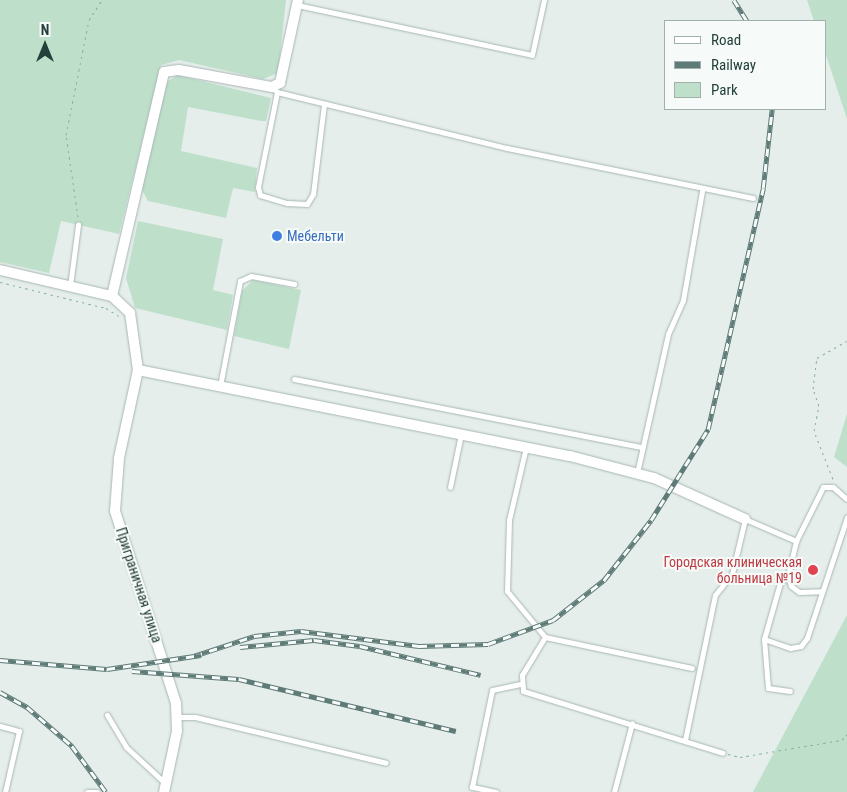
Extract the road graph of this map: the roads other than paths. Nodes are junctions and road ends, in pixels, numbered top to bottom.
1 (544, 0) edge
2 (298, 3) edge
3 (274, 90) junction
4 (324, 104) junction
5 (702, 191) junction
6 (753, 198) dead end
7 (78, 225) road end
8 (0, 270) edge
9 (294, 284) dead end
10 (70, 286) junction
11 (112, 296) junction
12 (138, 370) junction
13 (294, 379) dead end
14 (220, 386) junction
15 (461, 434) junction
16 (526, 447) junction
17 (642, 447) junction
18 (637, 473) junction
19 (450, 487) dead end
20 (847, 499) edge
21 (847, 517) edge
22 (745, 519) junction
23 (796, 541) junction
24 (788, 575) junction
25 (822, 591) junction
26 (546, 637) junction
27 (764, 639) junction
28 (692, 668) dead end
29 (520, 684) junction
30 (790, 691) dead end
31 (107, 715) dead end
32 (177, 717) junction
33 (632, 723) junction
34 (0, 726) edge
35 (686, 740) junction
36 (723, 753) road end
37 (386, 763) dead end
38 (165, 788) edge
39 (5, 792) edge
40 (87, 792) edge
41 (97, 792) edge
42 (496, 792) edge
43 (614, 792) edge

1 - 2 lane
2 - 3 street
3 - 4 lane
3 - 4 lane
3 - 11 street
4 - 5 lane
5 - 6 lane
5 - 17 lane
7 - 10 lane
8 - 10 street
9 - 14 lane
10 - 11 street
11 - 12 street, Приграничная улица
12 - 14 street
12 - 32 street, Приграничная улица
13 - 17 lane
14 - 15 street
15 - 16 street
15 - 19 lane
16 - 18 street
16 - 26 lane
17 - 18 lane
18 - 22 street
20 - 23 lane
21 - 25 lane
22 - 23 lane
22 - 35 lane
23 - 24 lane
24 - 25 lane
24 - 27 lane
25 - 27 lane
26 - 28 lane
26 - 29 lane
27 - 30 lane
29 - 33 lane
29 - 42 lane
31 - 38 lane
32 - 37 lane
32 - 38 street, Приграничная улица
33 - 35 lane
33 - 43 lane
34 - 39 lane
35 - 36 lane
40 - 41 lane

